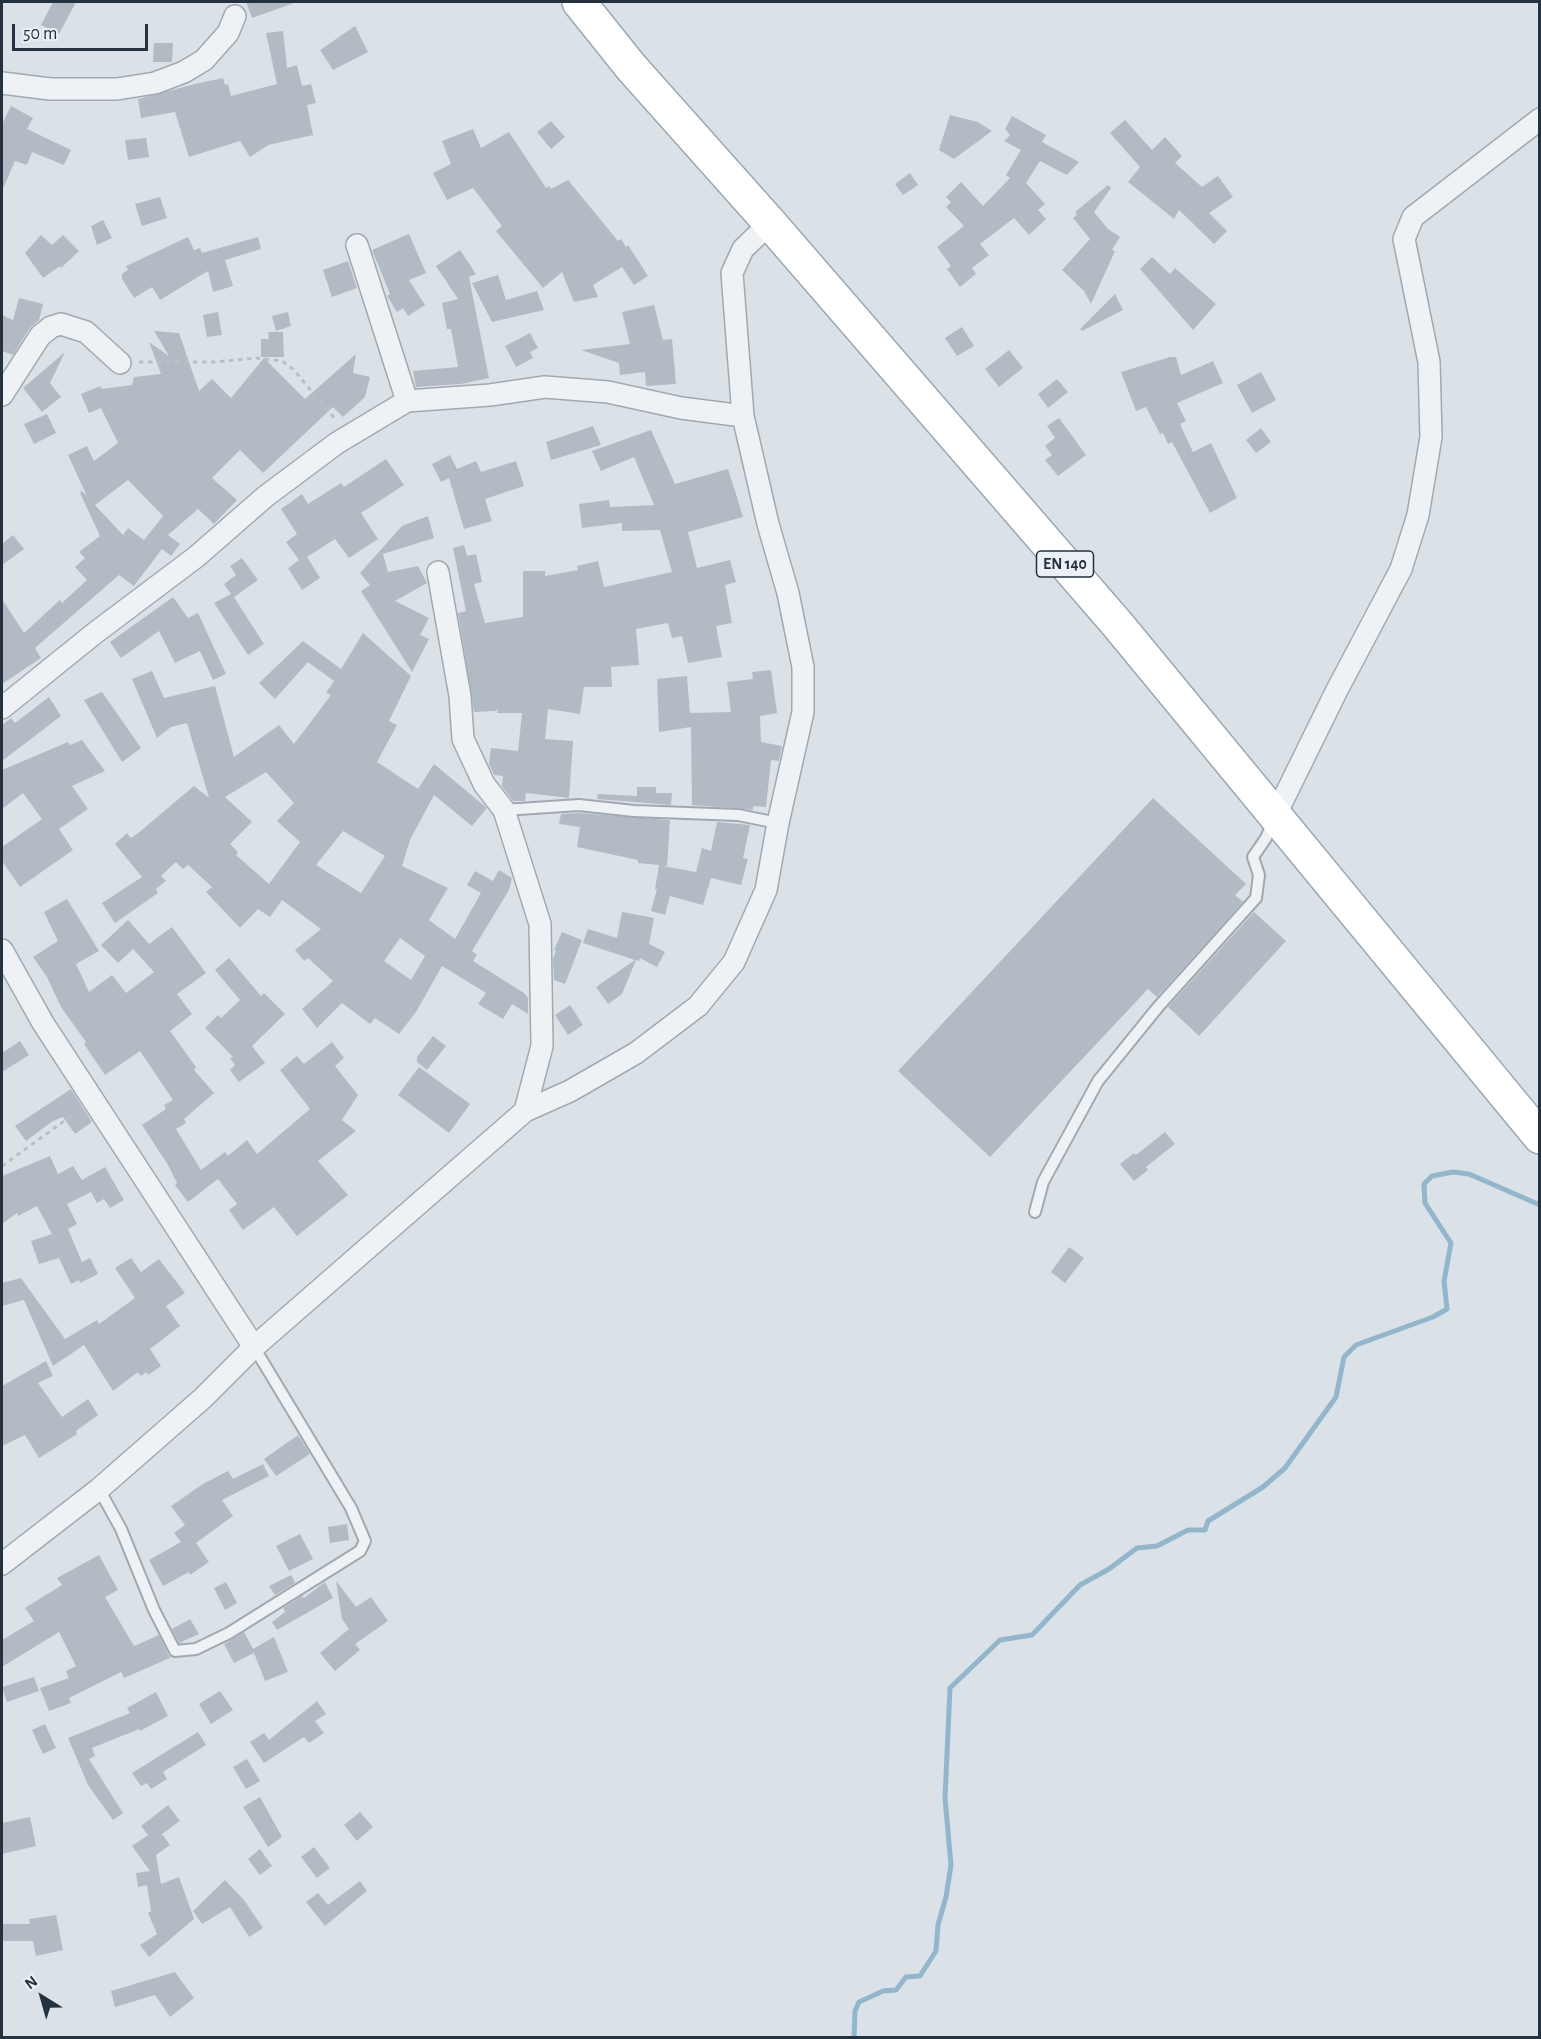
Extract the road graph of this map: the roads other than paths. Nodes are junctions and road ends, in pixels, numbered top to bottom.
1 (579, 2) edge
2 (235, 16) dead end
3 (2, 83) edge
4 (1539, 119) edge
5 (770, 223) junction
6 (357, 245) dead end
7 (120, 363) road end
8 (2, 394) edge
9 (407, 401) junction
10 (743, 416) junction
11 (438, 572) dead end
12 (2, 708) edge
13 (504, 810) junction
14 (1275, 816) junction
15 (778, 824) junction
16 (2, 950) edge
17 (525, 1111) junction
18 (1539, 1137) edge
19 (1035, 1212) dead end
20 (254, 1347) junction
21 (99, 1489) junction
22 (2, 1564) edge

1 - 5 main road, EN 140
2 - 3 street
4 - 14 street
5 - 10 street
5 - 14 main road, EN 140
6 - 9 street
7 - 8 street
9 - 10 street
9 - 12 street
10 - 15 street
11 - 13 street
13 - 15 lane
13 - 17 street
14 - 18 main road, EN 140
14 - 19 lane
15 - 17 street
16 - 20 street
17 - 20 street
20 - 21 street
20 - 21 lane
21 - 22 street

